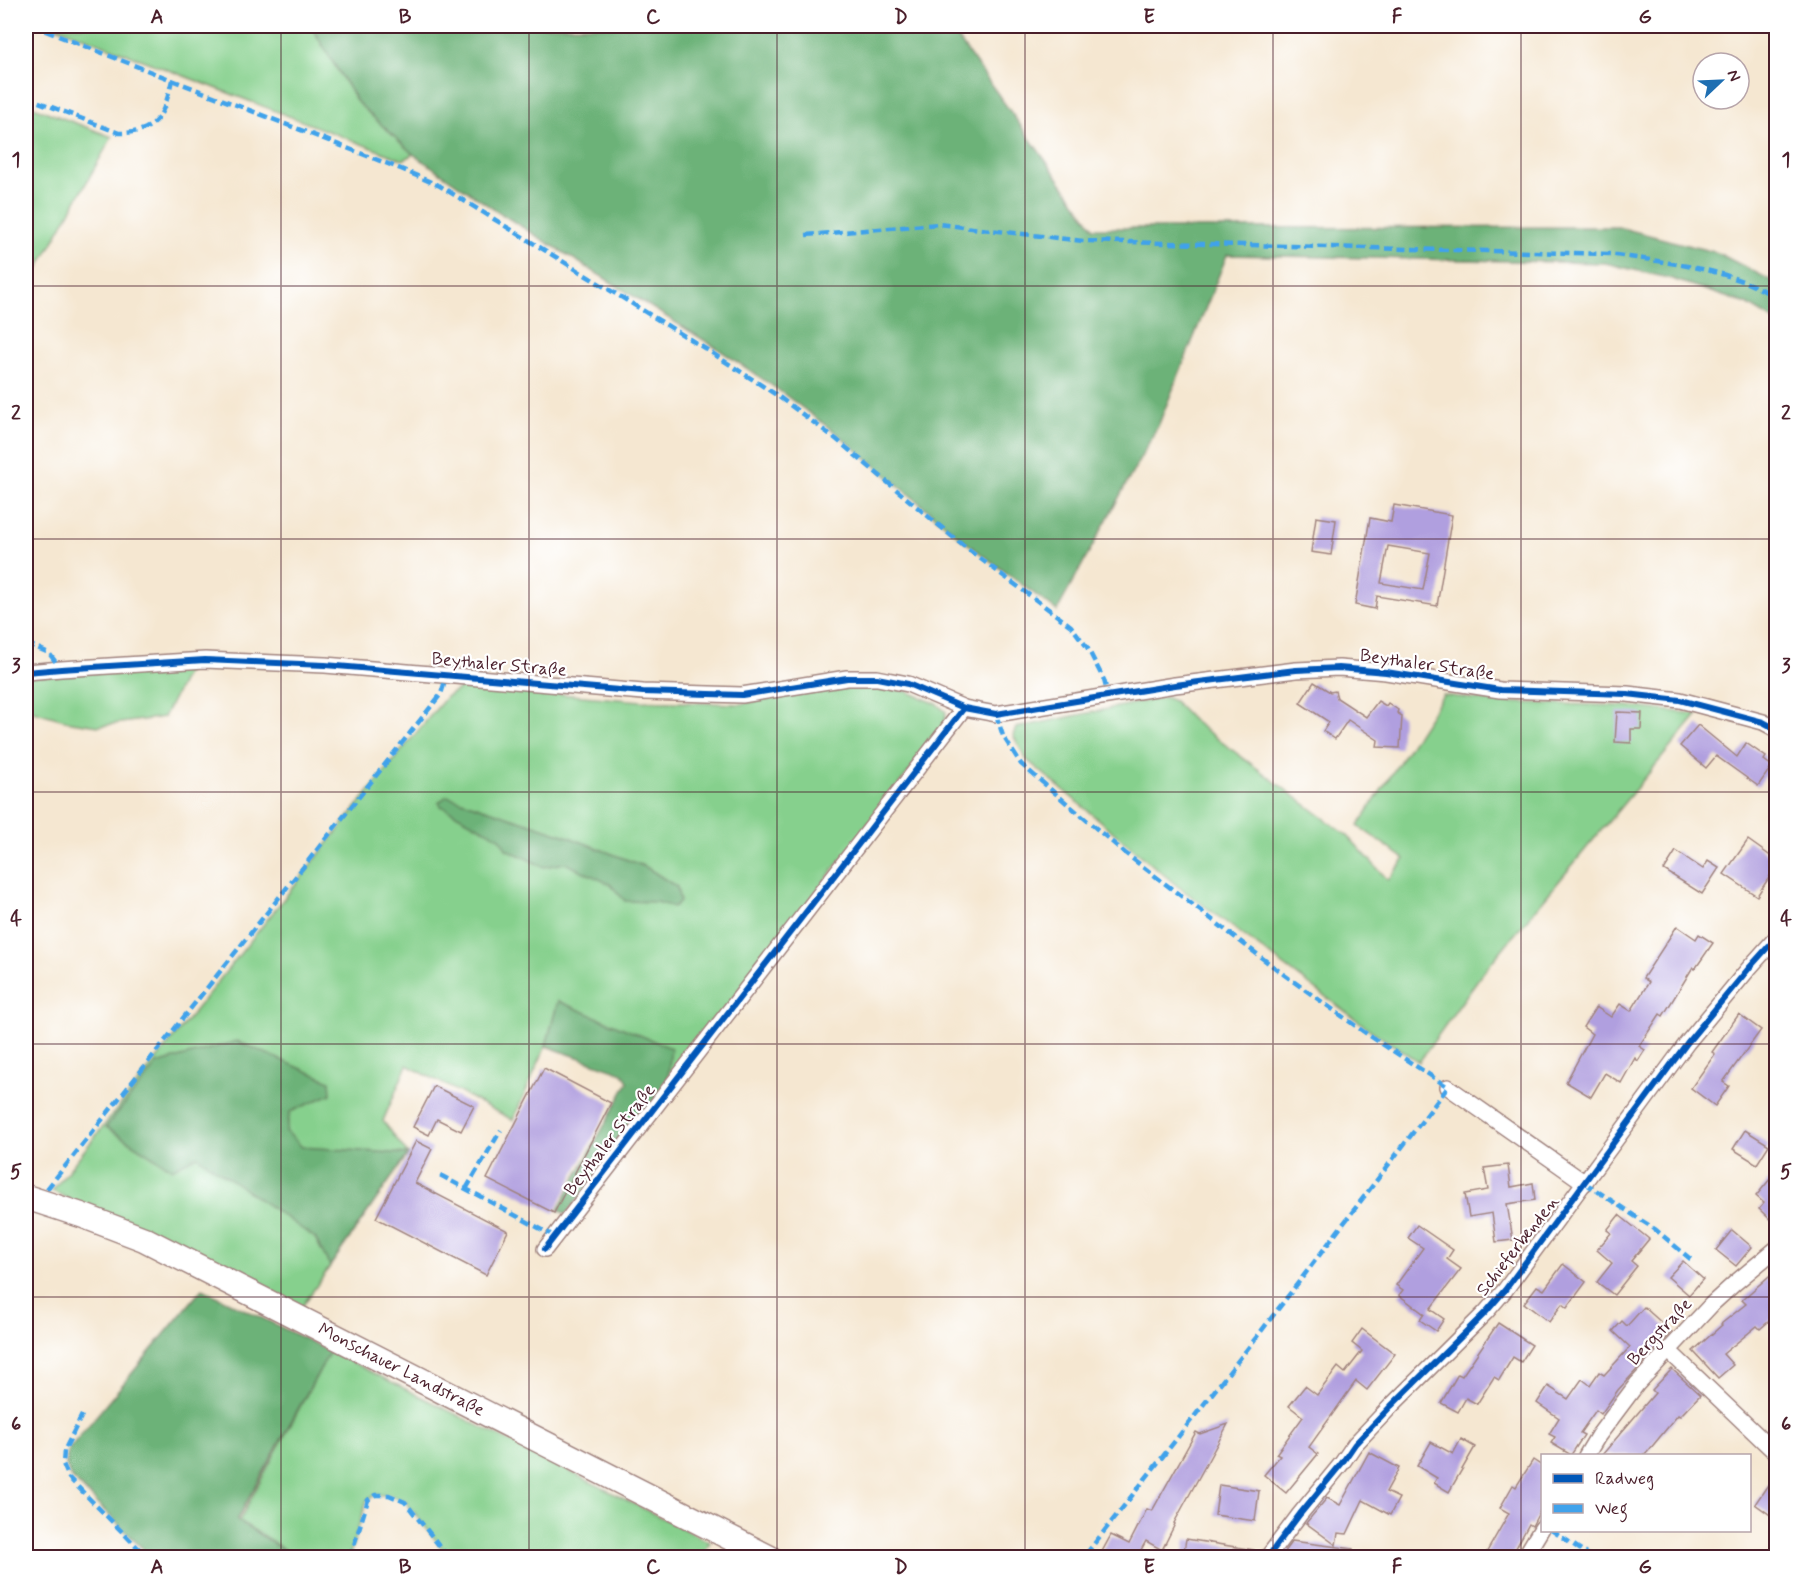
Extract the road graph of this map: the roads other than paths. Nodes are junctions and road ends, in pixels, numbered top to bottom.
1 (26, 672) edge
2 (964, 708) junction
3 (1776, 729) edge
4 (1776, 938) edge
5 (1448, 1087) dead end
6 (1585, 1183) junction
7 (26, 1197) edge
8 (545, 1249) dead end
9 (1776, 1249) edge
10 (1669, 1351) junction
11 (1776, 1453) edge
12 (1587, 1454) edge
13 (1541, 1530) edge
14 (770, 1557) edge
15 (1267, 1557) edge
16 (1524, 1557) edge

1 - 2 street, Beythaler Straße
2 - 3 street, Beythaler Straße
2 - 8 street, Beythaler Straße
4 - 6 street, Schieferbenden
5 - 6 street
6 - 15 street, Schieferbenden
7 - 14 main road, Monschauer Landstraße
9 - 10 street, Bergstraße
10 - 11 street
10 - 12 street, Bergstraße
13 - 16 street

